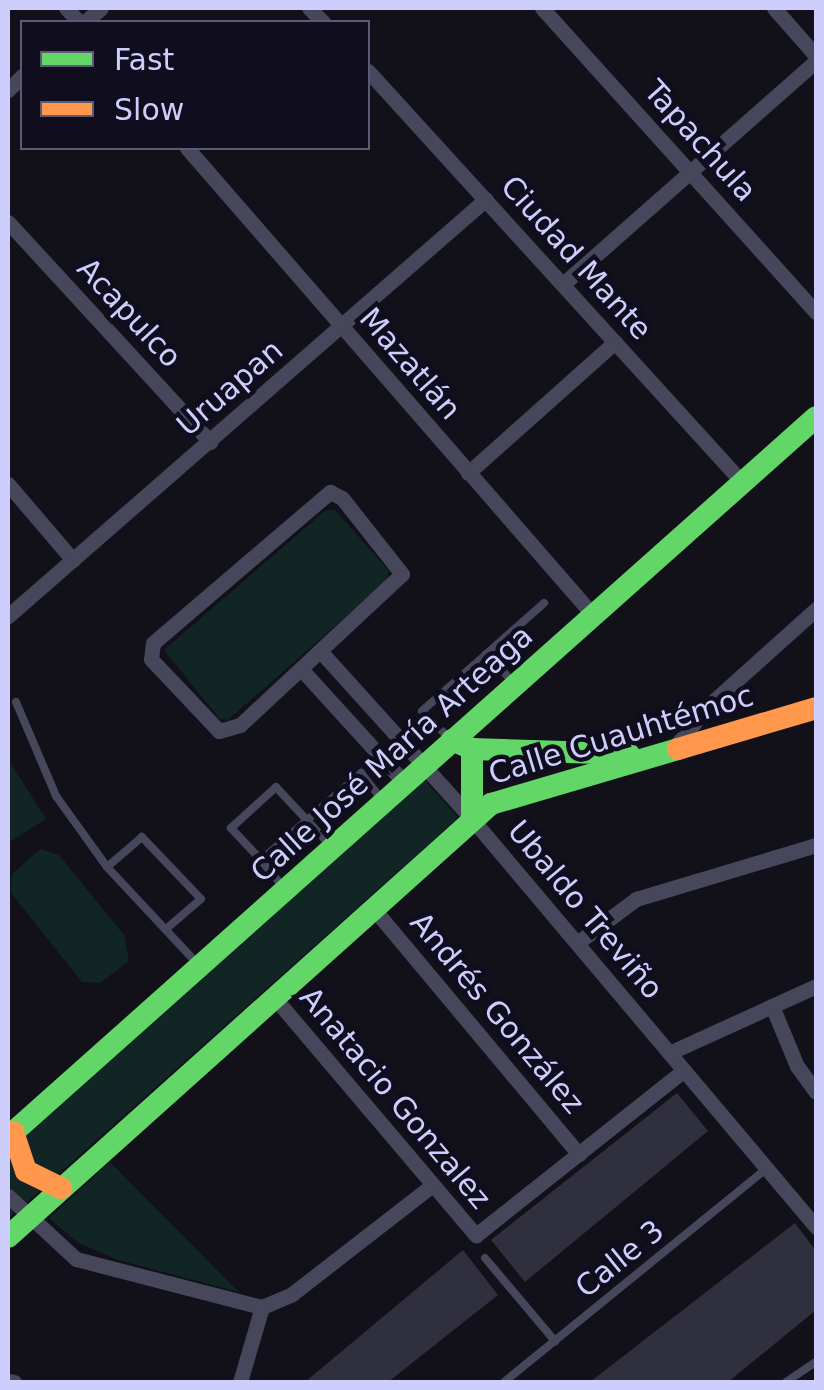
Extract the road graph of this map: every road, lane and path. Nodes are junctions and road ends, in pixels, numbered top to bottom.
1 (542, 8) edge
2 (774, 8) edge
3 (816, 58) edge
4 (370, 73) edge
5 (189, 150) edge
6 (691, 172) junction
7 (486, 199) junction
8 (8, 222) edge
9 (564, 284) junction
10 (816, 312) edge
11 (342, 327) junction
12 (615, 342) junction
13 (816, 417) edge
14 (210, 442) junction
15 (468, 472) junction
16 (742, 482) junction
17 (8, 484) edge
18 (73, 560) junction
19 (544, 603) dead end
20 (816, 609) edge
21 (593, 615) junction
22 (8, 616) edge
23 (322, 653) junction
24 (486, 654) junction
25 (302, 670) junction
26 (515, 684) junction
27 (16, 702) dead end
28 (816, 708) edge
29 (462, 745) junction
30 (664, 752) junction
31 (425, 765) junction
32 (404, 782) junction
33 (383, 801) junction
34 (472, 818) junction
35 (307, 820) junction
36 (816, 845) edge
37 (332, 847) junction
38 (261, 860) junction
39 (106, 867) junction
40 (285, 890) junction
41 (372, 908) junction
42 (166, 930) junction
43 (577, 943) junction
44 (199, 965) junction
45 (816, 986) edge
46 (274, 996) junction
47 (772, 1006) junction
48 (669, 1053) junction
49 (684, 1070) junction
50 (816, 1092) edge
51 (10, 1134) edge
52 (579, 1154) junction
53 (764, 1171) junction
54 (432, 1186) junction
55 (62, 1188) junction
56 (8, 1196) edge
57 (28, 1220) junction
58 (816, 1227) edge
59 (8, 1237) edge
60 (484, 1258) dead end
61 (262, 1307) junction
62 (555, 1341) junction
63 (816, 1362) edge
64 (240, 1382) edge
65 (504, 1382) edge
66 (789, 1382) edge

1 - 6 street, Tapachula
2 - 3 street
3 - 6 street
4 - 7 street, Ciudad Mante
5 - 11 street, Mazatlán
6 - 9 street
6 - 10 street, Tapachula
7 - 9 street, Ciudad Mante
7 - 11 street, Uruapan
8 - 14 street, Acapulco
9 - 12 street, Ciudad Mante
11 - 14 street, Uruapan
11 - 15 street, Mazatlán
12 - 15 street
12 - 16 street, Ciudad Mante
13 - 16 street, Calle José María Arteaga
14 - 18 street, Uruapan
15 - 21 street, Mazatlán
16 - 21 street, Calle José María Arteaga
17 - 18 street
18 - 22 street, Uruapan
19 - 24 lane
20 - 30 street
21 - 26 street, Calle José María Arteaga
23 - 25 street
23 - 25 street
23 - 31 street, Ubaldo Treviño
24 - 26 lane
24 - 29 lane
25 - 32 street
26 - 29 street, Calle José María Arteaga
27 - 39 lane
28 - 30 street, Calle Cuauhtémoc
29 - 30 street
29 - 31 street, Calle José María Arteaga
29 - 34 street
30 - 34 street, Calle Cuauhtémoc
31 - 32 street, Calle José María Arteaga
31 - 34 street, Ubaldo Treviño
32 - 33 street, Calle José María Arteaga
33 - 35 lane
33 - 37 street, Calle José María Arteaga
34 - 41 street, Calle Cuauhtémoc
34 - 43 street, Ubaldo Treviño
35 - 37 lane
35 - 38 lane
35 - 38 lane
36 - 43 street
37 - 40 street, Calle José María Arteaga
38 - 40 lane
39 - 42 lane
39 - 42 lane
40 - 44 street, Calle José María Arteaga
41 - 46 street, Calle Cuauhtémoc
41 - 52 street, Andrés González
42 - 44 lane
43 - 48 street, Ubaldo Treviño
44 - 51 street, Calle José María Arteaga
45 - 47 street
46 - 54 street, Anatacio Gonzalez
46 - 55 street
47 - 48 street
47 - 50 street
48 - 49 street, Ubaldo Treviño
49 - 52 street
49 - 53 street, Ubaldo Treviño
51 - 55 street
52 - 54 street, Anatacio Gonzalez
53 - 58 street, Ubaldo Treviño
53 - 62 lane, Calle 3
54 - 61 street
55 - 57 street
56 - 57 street
57 - 59 street
57 - 61 street
60 - 62 lane
61 - 64 street
62 - 65 lane, Calle 3
63 - 66 lane

